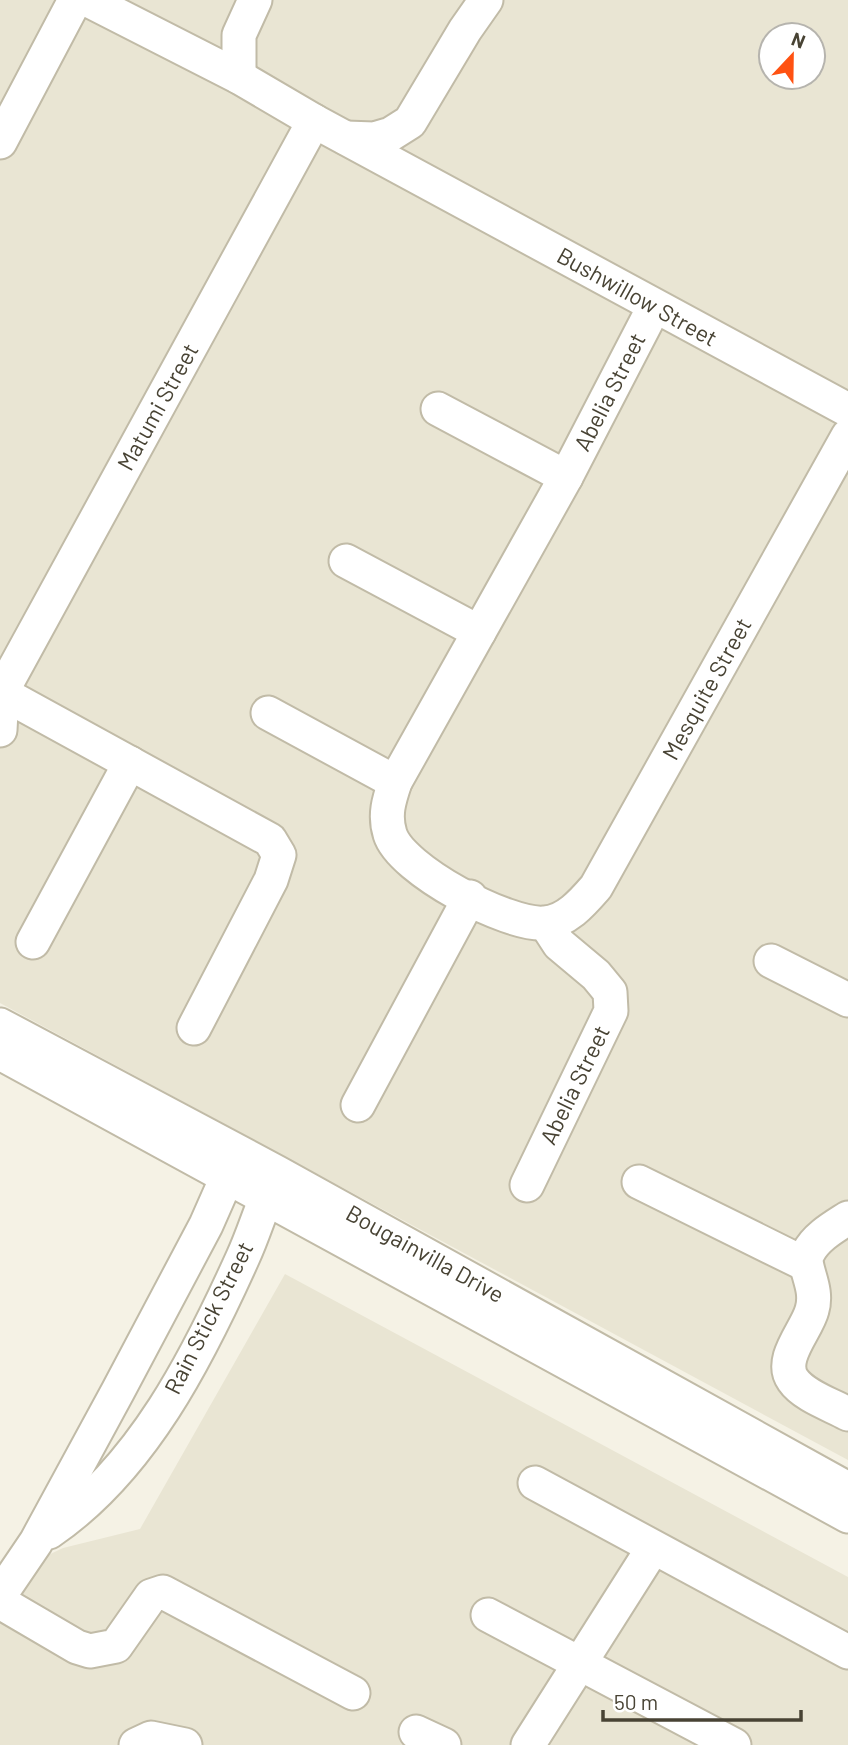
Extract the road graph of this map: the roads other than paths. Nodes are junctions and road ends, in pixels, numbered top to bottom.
1 (75, 0) edge
2 (88, 0) edge
3 (486, 0) edge
4 (250, 10) edge
5 (462, 15) edge
6 (196, 55) junction
7 (239, 77) junction
8 (420, 111) junction
9 (314, 121) junction
10 (346, 138) junction
11 (0, 142) edge
12 (427, 181) junction
13 (654, 307) junction
14 (438, 409) dead end
15 (848, 410) edge
16 (848, 436) edge
17 (566, 477) junction
18 (346, 561) dead end
19 (479, 632) junction
20 (1, 694) edge
21 (268, 713) dead end
22 (0, 730) edge
23 (130, 763) junction
24 (396, 782) junction
25 (470, 897) junction
26 (546, 923) junction
27 (33, 942) dead end
28 (771, 961) dead end
29 (848, 999) edge
30 (0, 1025) edge
31 (194, 1028) dead end
32 (0, 1054) edge
33 (358, 1105) dead end
34 (232, 1165) junction
35 (639, 1182) dead end
36 (272, 1185) junction
37 (527, 1185) dead end
38 (848, 1218) edge
39 (805, 1264) junction
40 (848, 1414) edge
41 (535, 1483) dead end
42 (848, 1489) edge
43 (848, 1516) edge
44 (36, 1542) junction
45 (653, 1548) junction
46 (0, 1595) edge
47 (0, 1602) edge
48 (488, 1615) dead end
49 (848, 1652) edge
50 (580, 1664) junction
51 (353, 1693) dead end
52 (136, 1745) edge
53 (185, 1745) edge
54 (528, 1745) edge
55 (734, 1745) edge

1 - 11 street
2 - 6 street, Bushwillow Street
3 - 5 street
4 - 6 street
4 - 7 street
5 - 8 street
6 - 7 street, Bushwillow Street
7 - 9 street, Bushwillow Street
8 - 10 street
8 - 12 street
9 - 10 street, Bushwillow Street
9 - 20 street, Matumi Street
10 - 12 street, Bushwillow Street
12 - 13 street, Bushwillow Street
13 - 15 street, Bushwillow Street
13 - 17 street, Abelia Street
14 - 17 street, Abelia Street
16 - 26 street, Mesquite Street
17 - 19 street, Abelia Street
18 - 19 street
19 - 24 street, Abelia Street
20 - 22 street, Matumi Street
20 - 23 street
21 - 24 street
23 - 27 street
23 - 31 street
24 - 25 street, Abelia Street
25 - 26 street, Abelia Street
25 - 33 street
26 - 37 street, Abelia Street
28 - 29 street
30 - 34 street, Bougainvilla Drive
32 - 34 street, Bougainvilla Drive
34 - 36 street, Bougainvilla Drive
34 - 44 street, Rain Stick Street
35 - 39 street
36 - 42 street, Bougainvilla Drive
36 - 43 street, Bougainvilla Drive
36 - 44 street, Rain Stick Street
38 - 39 street
39 - 40 street
41 - 45 street
44 - 46 street, Rain Stick Street
45 - 49 street
45 - 50 street
47 - 51 street
48 - 50 street
50 - 54 street
50 - 55 street
52 - 53 street

